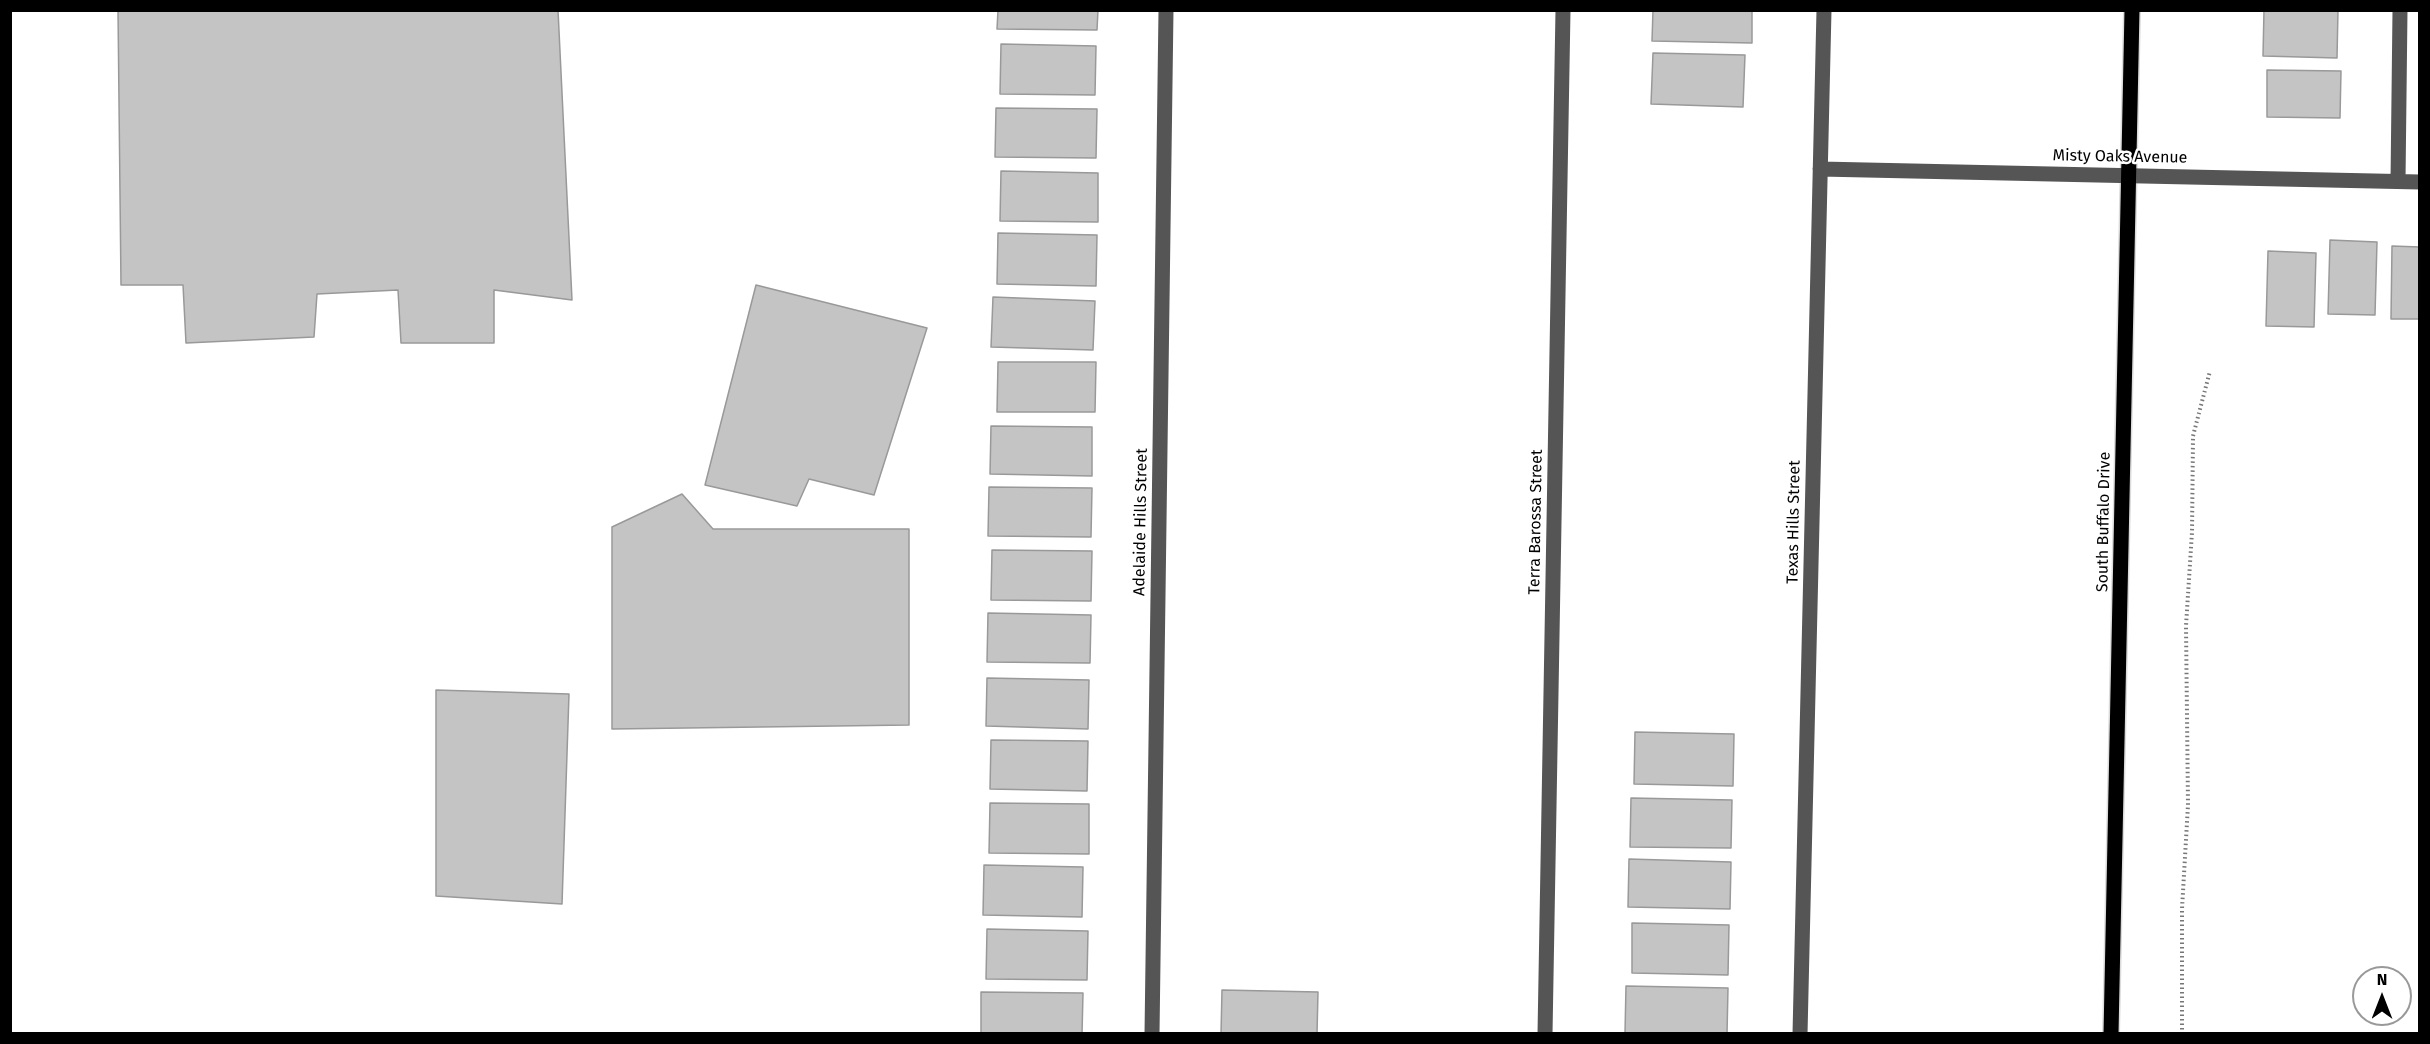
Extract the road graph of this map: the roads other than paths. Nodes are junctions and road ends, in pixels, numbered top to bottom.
1 (1166, 10) edge
2 (1563, 10) edge
3 (1824, 10) edge
4 (2132, 10) edge
5 (2400, 10) edge
6 (1820, 169) junction
7 (2129, 176) junction
8 (2398, 181) junction
9 (2420, 182) edge
10 (1152, 1034) edge
11 (1545, 1034) edge
12 (1800, 1034) edge
13 (2111, 1034) edge

1 - 10 street, Adelaide Hills Street
2 - 11 street, Terra Barossa Street
3 - 6 street, Texas Hills Street
4 - 7 main road, South Buffalo Drive
5 - 8 street
6 - 7 street, Misty Oaks Avenue
6 - 12 street, Texas Hills Street
7 - 8 street, Misty Oaks Avenue
7 - 13 main road, South Buffalo Drive
8 - 9 street, Misty Oaks Avenue

